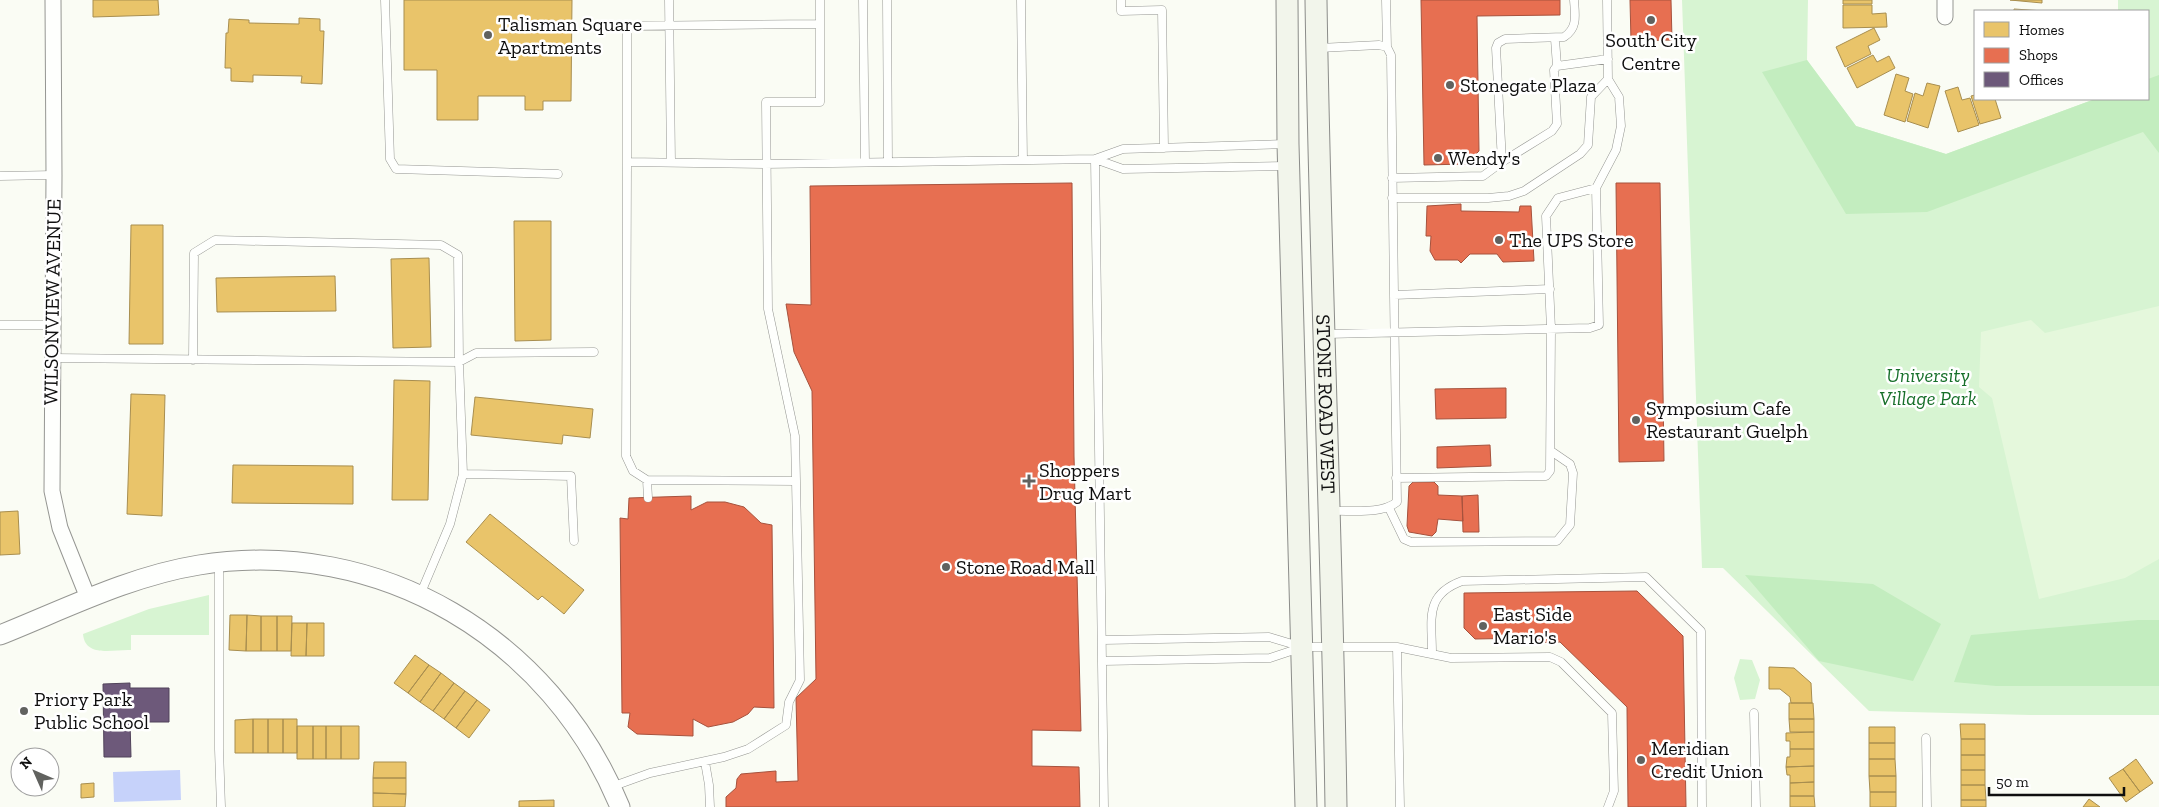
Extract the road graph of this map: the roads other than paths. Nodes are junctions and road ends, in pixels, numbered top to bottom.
1 (53, 0) edge
2 (385, 0) edge
3 (669, 0) edge
4 (820, 0) edge
5 (863, 0) edge
6 (887, 0) edge
7 (1021, 0) edge
8 (1121, 0) edge
9 (1287, 0) edge
10 (1316, 0) edge
11 (1386, 0) edge
12 (1574, 0) edge
13 (1607, 0) edge
14 (1945, 0) edge
15 (1945, 17) dead end
16 (820, 24) junction
17 (669, 25) junction
18 (1555, 39) junction
19 (1387, 47) junction
20 (1317, 48) junction
21 (1608, 59) junction
22 (1557, 66) junction
23 (1608, 79) junction
24 (1288, 144) junction
25 (1164, 148) junction
26 (1094, 159) junction
27 (1023, 160) junction
28 (627, 162) junction
29 (671, 162) junction
30 (865, 162) junction
31 (888, 162) junction
32 (1502, 162) junction
33 (765, 164) junction
34 (1289, 166) junction
35 (558, 174) dead end
36 (0, 176) edge
37 (54, 176) junction
38 (1392, 178) junction
39 (1319, 179) junction
40 (1596, 188) junction
41 (1392, 198) junction
42 (1550, 289) junction
43 (1394, 296) junction
44 (0, 325) edge
45 (52, 325) junction
46 (1551, 329) junction
47 (1393, 332) junction
48 (1324, 334) junction
49 (594, 352) dead end
50 (52, 358) junction
51 (193, 360) junction
52 (459, 362) junction
53 (1551, 451) junction
54 (463, 474) junction
55 (1396, 478) junction
56 (647, 480) junction
57 (796, 481) junction
58 (648, 498) dead end
59 (1389, 508) junction
60 (1330, 511) junction
61 (574, 541) dead end
62 (219, 563) junction
63 (420, 595) junction
64 (88, 598) junction
65 (0, 635) edge
66 (1103, 640) junction
67 (1334, 646) junction
68 (1303, 647) junction
69 (1397, 647) junction
70 (1432, 653) junction
71 (1103, 661) junction
72 (1754, 713) dead end
73 (1926, 738) dead end
74 (705, 762) junction
75 (612, 787) junction
76 (221, 807) edge
77 (620, 807) edge
78 (710, 807) edge
79 (1104, 807) edge
80 (1306, 807) edge
81 (1336, 807) edge
82 (1400, 807) edge
83 (1608, 807) edge
84 (1702, 807) edge
85 (1756, 807) edge
86 (1927, 807) edge

1 - 37 street, WILSONVIEW AVENUE
2 - 35 lane
3 - 17 lane
4 - 16 lane
5 - 30 lane
6 - 31 lane
7 - 27 lane
8 - 25 lane
9 - 24 main road, STONE ROAD WEST
10 - 20 main road, STONE ROAD WEST
11 - 19 lane
12 - 18 lane
13 - 21 lane
14 - 15 street
16 - 17 lane
16 - 33 lane
17 - 28 lane
17 - 29 lane
18 - 22 lane
18 - 32 lane
19 - 20 lane
19 - 38 lane
20 - 39 main road, STONE ROAD WEST
21 - 22 lane
21 - 23 lane
22 - 32 lane
23 - 40 lane
23 - 41 lane
24 - 25 lane
24 - 34 main road, STONE ROAD WEST
24 - 39 main road
25 - 26 lane
26 - 27 lane
26 - 34 lane
26 - 66 lane
27 - 31 lane
28 - 29 lane
28 - 56 lane
29 - 33 lane
30 - 31 lane
30 - 33 lane
32 - 38 lane
33 - 57 lane
34 - 68 main road, STONE ROAD WEST
36 - 37 lane
37 - 45 street, WILSONVIEW AVENUE
38 - 41 lane
39 - 48 main road, STONE ROAD WEST
40 - 42 lane
40 - 46 lane
41 - 43 lane
42 - 43 lane
42 - 46 lane
43 - 47 lane
44 - 45 lane
45 - 50 street, WILSONVIEW AVENUE
46 - 47 lane
46 - 53 lane
47 - 48 lane
47 - 55 lane
48 - 60 main road, STONE ROAD WEST
49 - 52 lane
50 - 51 lane
50 - 64 street, WILSONVIEW AVENUE
51 - 52 lane
51 - 52 lane
52 - 54 lane
53 - 55 lane
53 - 59 lane
54 - 61 lane
54 - 63 lane
55 - 59 lane
56 - 57 lane
56 - 58 lane
57 - 74 lane
59 - 60 lane
60 - 67 main road, STONE ROAD WEST
62 - 63 street
62 - 64 street
62 - 76 lane
63 - 75 street
64 - 65 street
66 - 68 lane
66 - 71 lane
67 - 68 lane
67 - 69 lane
67 - 81 main road, STONE ROAD WEST
68 - 71 lane
68 - 80 main road, STONE ROAD WEST
69 - 70 lane
69 - 82 lane
70 - 83 lane
70 - 84 lane
71 - 79 lane
72 - 85 lane
73 - 86 lane
74 - 75 lane
74 - 78 lane
75 - 77 street

